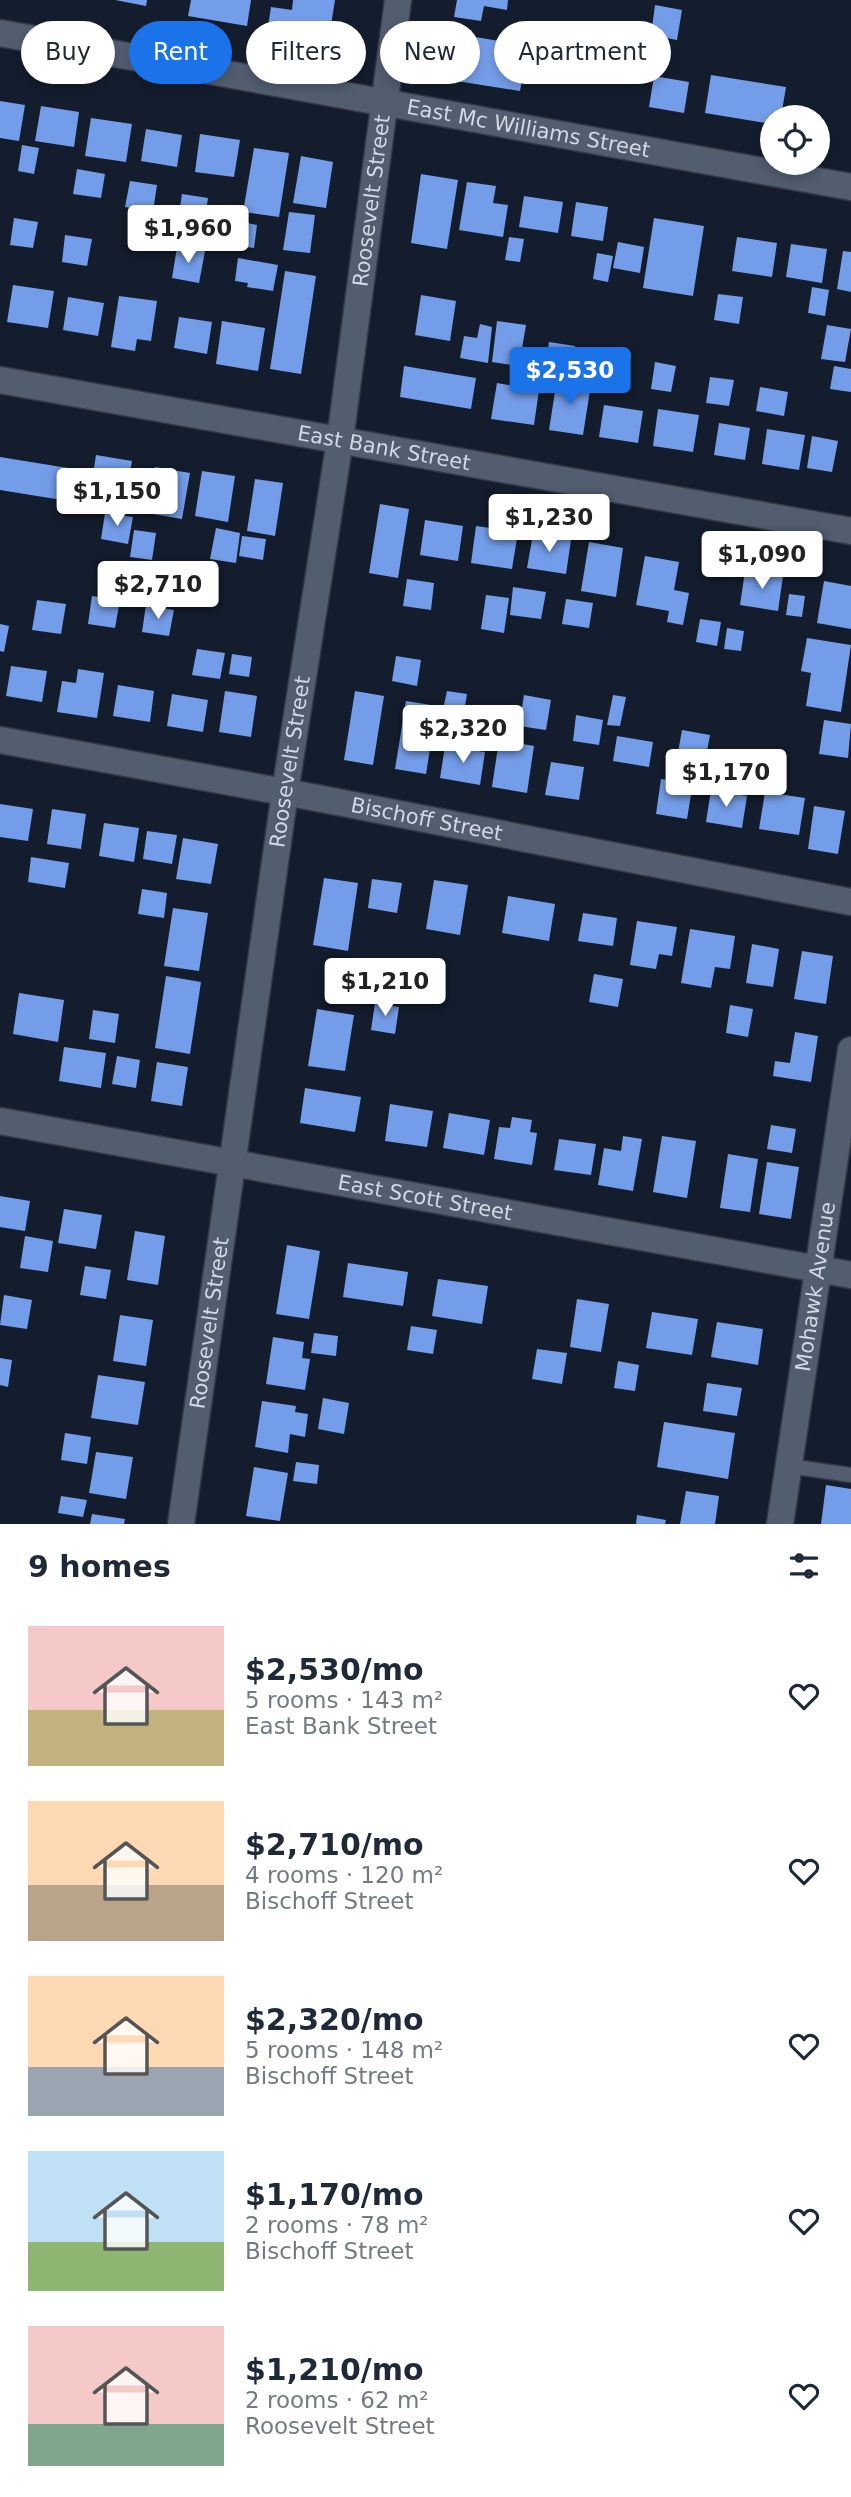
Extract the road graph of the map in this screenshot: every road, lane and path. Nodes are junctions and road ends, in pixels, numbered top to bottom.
1 (398, 0) edge
2 (0, 33) edge
3 (384, 102) junction
4 (851, 187) edge
5 (0, 380) edge
6 (340, 440) junction
7 (851, 531) edge
8 (0, 740) edge
9 (285, 792) junction
10 (851, 902) edge
11 (851, 1050) edge
12 (0, 1121) edge
13 (232, 1163) junction
14 (820, 1270) junction
15 (851, 1275) edge
16 (789, 1465) junction
17 (851, 1475) edge
18 (181, 1524) edge
19 (780, 1524) edge

1 - 3 street, Roosevelt Street
2 - 3 street, East Mc Williams Street
3 - 4 street, East Mc Williams Street
3 - 6 street, Roosevelt Street
5 - 6 street, East Bank Street
6 - 7 street, East Bank Street
6 - 9 street, Roosevelt Street
8 - 9 street, Bischoff Street
9 - 10 street, Bischoff Street
9 - 13 street, Roosevelt Street
11 - 14 street, Mohawk Avenue
12 - 13 street, East Scott Street
13 - 14 street, East Scott Street
13 - 18 street, Roosevelt Street
14 - 15 street, East Scott Street
14 - 16 street, Mohawk Avenue
16 - 17 lane
16 - 19 street, Mohawk Avenue

